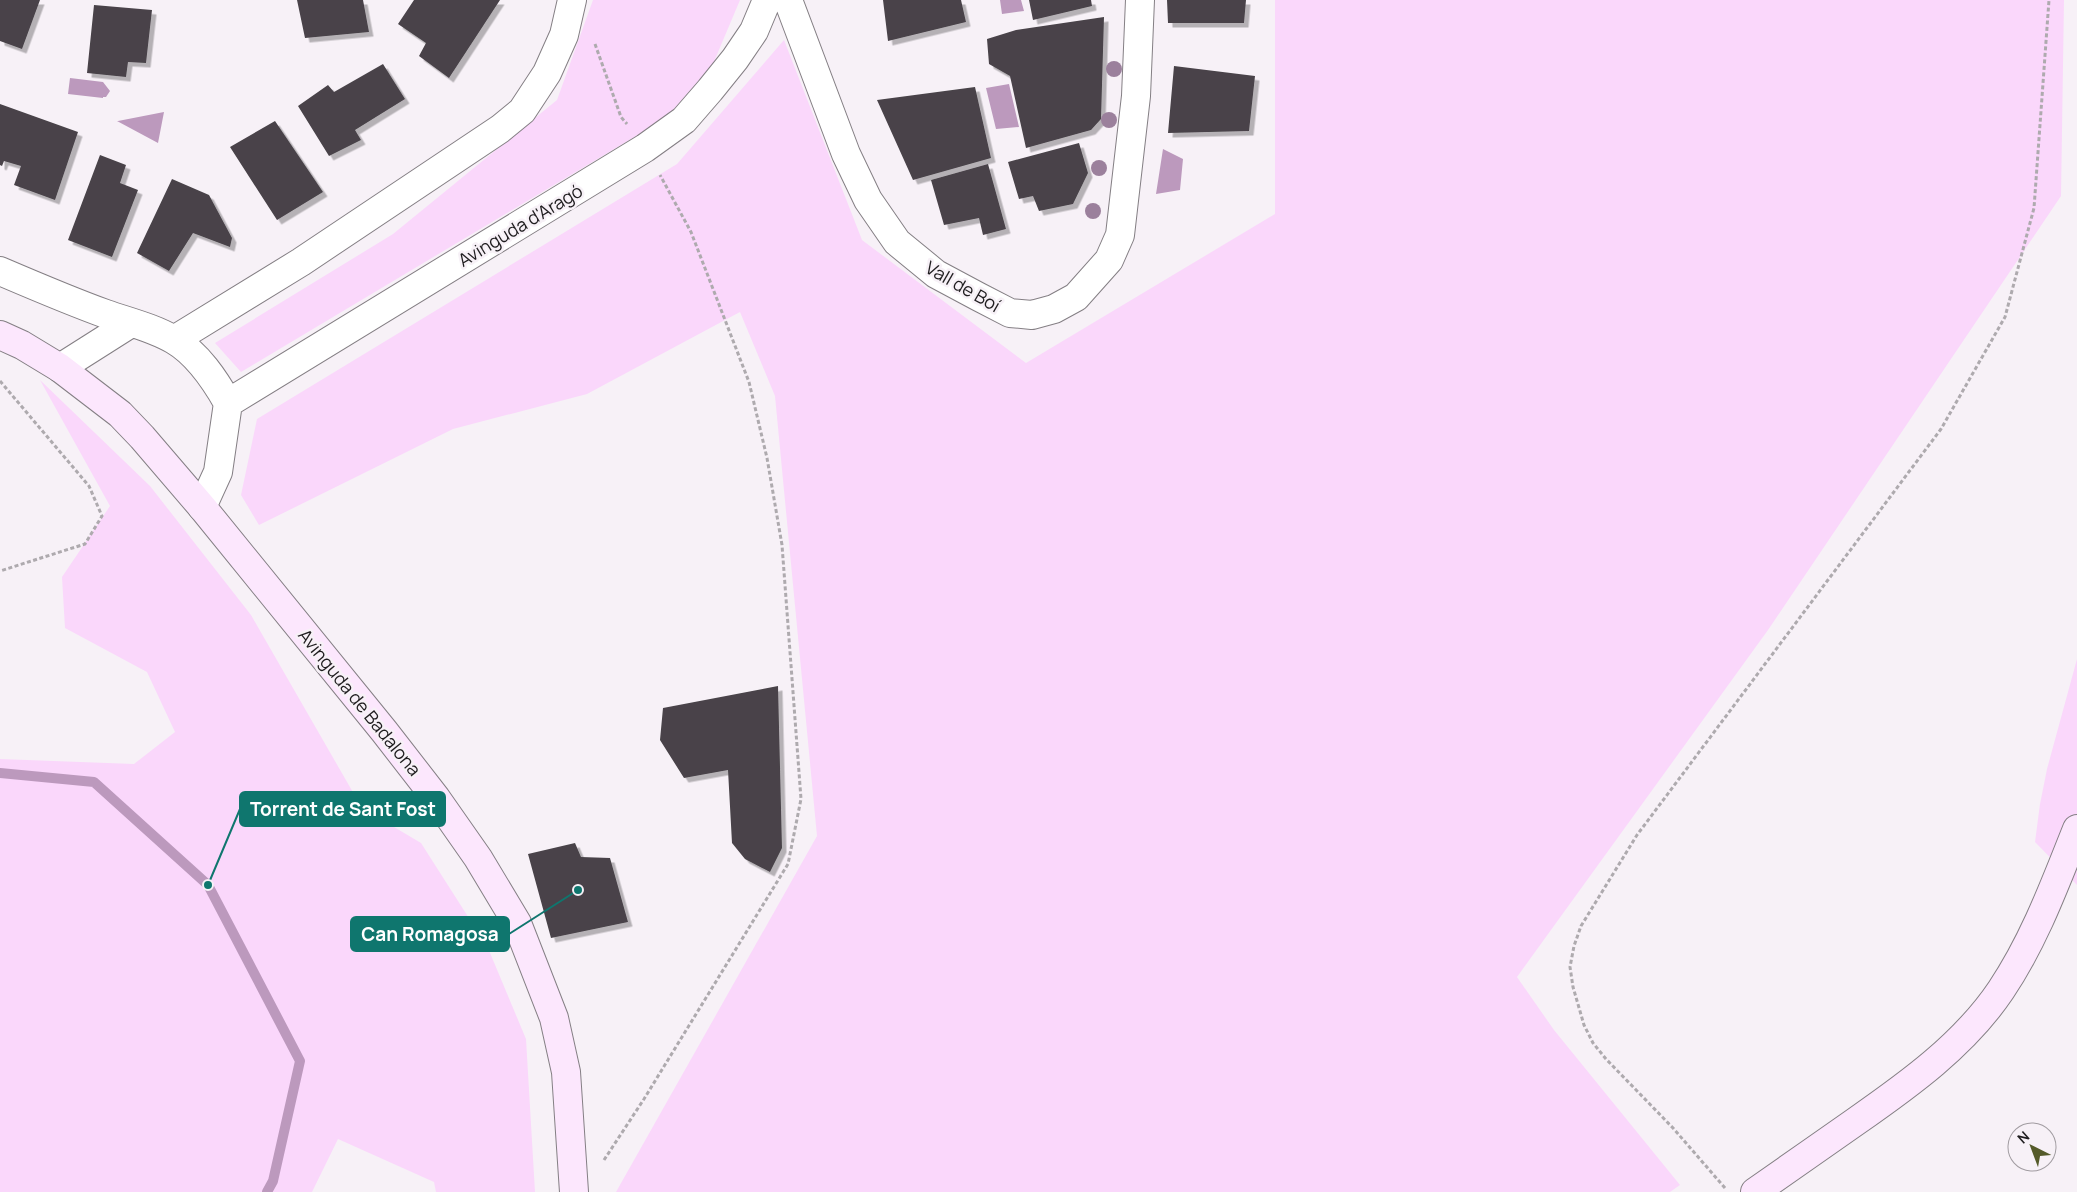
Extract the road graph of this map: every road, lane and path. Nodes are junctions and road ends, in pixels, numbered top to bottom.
1 (572, 0) edge
2 (767, 0) edge
3 (788, 0) edge
4 (1140, 0) edge
5 (2049, 0) edge
6 (594, 40) dead end
7 (645, 148) junction
8 (0, 271) edge
9 (131, 323) junction
10 (0, 335) edge
11 (174, 340) junction
12 (60, 368) junction
13 (0, 381) edge
14 (228, 403) junction
15 (202, 507) junction
16 (0, 571) edge
17 (2077, 829) edge
18 (603, 1161) dead end
19 (574, 1192) edge
20 (1728, 1192) edge
21 (1755, 1192) edge

1 - 11 street
2 - 7 street, Avinguda d'Aragó
3 - 4 street, Vall de Boí
5 - 20 path
6 - 7 path
7 - 14 street, Avinguda d'Aragó
7 - 18 path
8 - 9 street
9 - 11 street
9 - 12 street
10 - 12 street, Avinguda de Badalona
11 - 14 street
12 - 15 street, Avinguda de Badalona
13 - 16 path
14 - 15 street
15 - 19 street, Avinguda de Badalona
17 - 21 street

